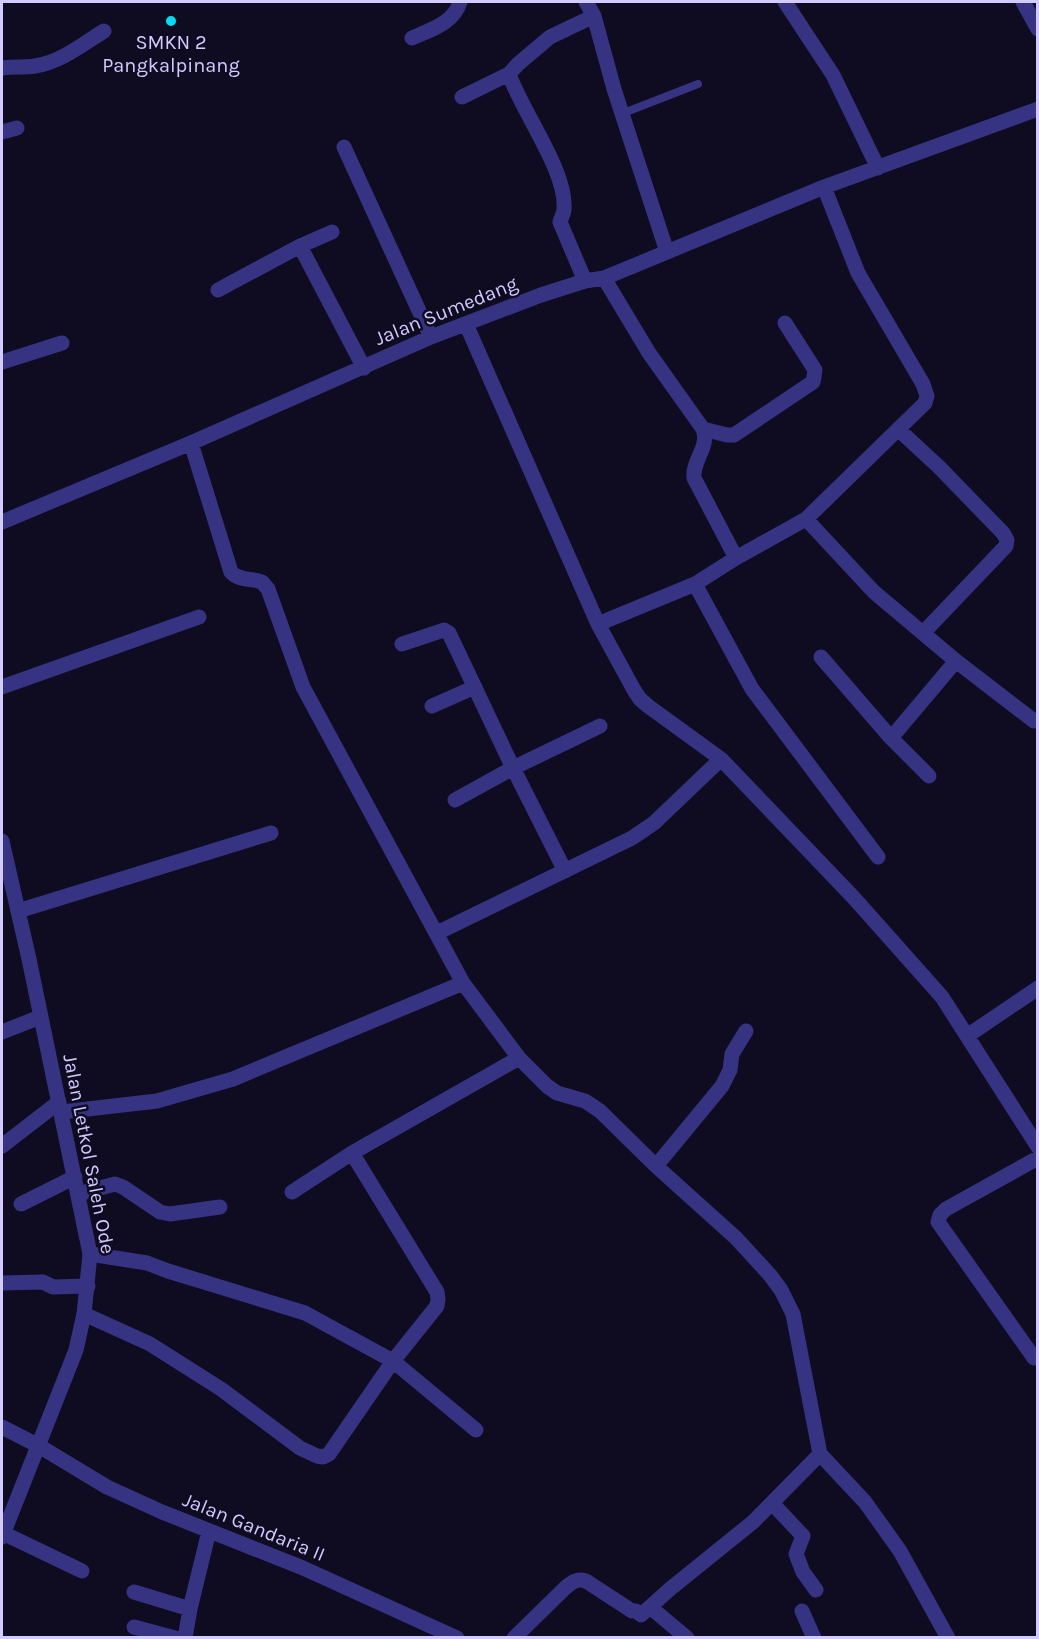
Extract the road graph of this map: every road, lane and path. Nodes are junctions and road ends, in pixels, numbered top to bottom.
1 (460, 2) edge
2 (586, 2) edge
3 (785, 2) edge
4 (1023, 2) edge
5 (594, 16) junction
6 (1037, 25) edge
7 (105, 31) dead end
8 (412, 38) dead end
9 (2, 68) edge
10 (509, 74) junction
11 (698, 84) dead end
12 (462, 97) dead end
13 (1038, 109) edge
14 (621, 114) junction
15 (17, 128) dead end
16 (2, 132) edge
17 (344, 147) dead end
18 (878, 168) junction
19 (824, 187) junction
20 (332, 232) dead end
21 (300, 246) junction
22 (667, 252) junction
23 (604, 278) junction
24 (585, 281) junction
25 (218, 290) dead end
26 (785, 323) dead end
27 (466, 324) junction
28 (431, 337) junction
29 (62, 343) dead end
30 (2, 362) edge
31 (364, 368) junction
32 (703, 429) junction
33 (899, 430) junction
34 (191, 443) junction
35 (806, 519) junction
36 (2, 522) edge
37 (736, 558) junction
38 (695, 584) junction
39 (199, 617) dead end
40 (598, 624) junction
41 (923, 633) junction
42 (402, 644) dead end
43 (821, 657) dead end
44 (956, 661) junction
45 (2, 687) edge
46 (475, 687) junction
47 (432, 706) dead end
48 (1038, 720) edge
49 (600, 726) dead end
50 (891, 738) junction
51 (720, 759) junction
52 (513, 768) junction
53 (929, 776) dead end
54 (455, 800) dead end
55 (271, 833) dead end
56 (2, 841) edge
57 (878, 856) dead end
58 (565, 871) junction
59 (6, 881) edge
60 (18, 911) junction
61 (437, 933) junction
62 (463, 983) junction
63 (1038, 988) edge
64 (40, 1017) junction
65 (746, 1031) dead end
66 (2, 1032) edge
67 (967, 1035) junction
68 (519, 1058) junction
69 (60, 1107) junction
70 (2, 1146) edge
71 (1038, 1146) edge
72 (352, 1153) junction
73 (1038, 1158) edge
74 (656, 1166) junction
75 (75, 1178) junction
76 (292, 1192) dead end
77 (78, 1194) junction
78 (21, 1204) dead end
79 (220, 1207) dead end
80 (90, 1254) junction
81 (2, 1282) edge
82 (88, 1286) junction
83 (84, 1314) junction
84 (1034, 1358) dead end
85 (393, 1361) junction
86 (2, 1427) edge
87 (476, 1430) dead end
88 (39, 1446) junction
89 (820, 1454) junction
90 (772, 1503) junction
91 (209, 1531) junction
92 (2, 1535) edge
93 (82, 1571) dead end
94 (816, 1590) dead end
95 (134, 1592) dead end
96 (650, 1607) junction
97 (190, 1610) junction
98 (802, 1611) dead end
99 (134, 1627) dead end
100 (175, 1638) edge
101 (185, 1638) edge
102 (457, 1638) edge
103 (514, 1638) edge
104 (687, 1638) edge
105 (814, 1638) edge
106 (948, 1638) edge

1 - 8 street
2 - 5 street
3 - 18 street
4 - 6 street
5 - 10 street
5 - 14 street
7 - 9 street
10 - 12 street
10 - 24 street
11 - 14 lane
13 - 18 street, Jalan Sumedang
14 - 22 street
15 - 16 street
17 - 28 street
18 - 19 street, Jalan Sumedang
19 - 22 street, Jalan Sumedang
19 - 33 street
20 - 21 street
21 - 25 street
21 - 31 street
22 - 23 street, Jalan Sumedang
23 - 24 street, Jalan Sumedang
23 - 32 street
24 - 27 street, Jalan Sumedang
26 - 32 street
27 - 28 street, Jalan Sumedang
27 - 40 street
28 - 31 street, Jalan Sumedang
29 - 30 street
31 - 34 street, Jalan Sumedang
32 - 37 street
33 - 35 street
33 - 41 street
34 - 36 street, Jalan Sumedang
34 - 61 street
35 - 37 street
35 - 41 street
37 - 38 street
38 - 40 street
38 - 57 street
39 - 45 street
40 - 51 street
41 - 44 street
42 - 46 street
43 - 50 street
44 - 48 street
44 - 50 street
46 - 47 street
46 - 52 street
49 - 52 street
50 - 53 street
51 - 58 street
51 - 67 street
52 - 54 street
52 - 58 street
55 - 60 street
56 - 59 street, Jalan Letkol Saleh Ode
58 - 61 street
59 - 60 street, Jalan Letkol Saleh Ode
60 - 64 street, Jalan Letkol Saleh Ode
61 - 62 street
62 - 68 street
62 - 69 street
63 - 67 street
64 - 66 street
64 - 69 street, Jalan Letkol Saleh Ode
65 - 74 street
67 - 71 street
68 - 72 street
68 - 74 street
69 - 70 street
69 - 75 street, Jalan Letkol Saleh Ode
72 - 76 street
72 - 85 street
73 - 84 street
74 - 89 street
75 - 77 street, Jalan Letkol Saleh Ode
75 - 78 street
77 - 79 street
77 - 80 street, Jalan Letkol Saleh Ode
80 - 82 street, Jalan Letkol Saleh Ode
80 - 85 street
81 - 82 street
82 - 83 street, Jalan Letkol Saleh Ode
83 - 85 street
83 - 88 street, Jalan Letkol Saleh Ode
85 - 87 street
86 - 88 street, Jalan Gandaria II
88 - 91 street, Jalan Gandaria II
88 - 92 street, Jalan Letkol Saleh Ode
89 - 90 street
89 - 106 street
90 - 94 street
90 - 96 street
91 - 97 street
91 - 102 street, Jalan Gandaria II
92 - 93 street
95 - 97 street
96 - 103 street
96 - 104 street
97 - 101 street
98 - 105 street
99 - 100 street

